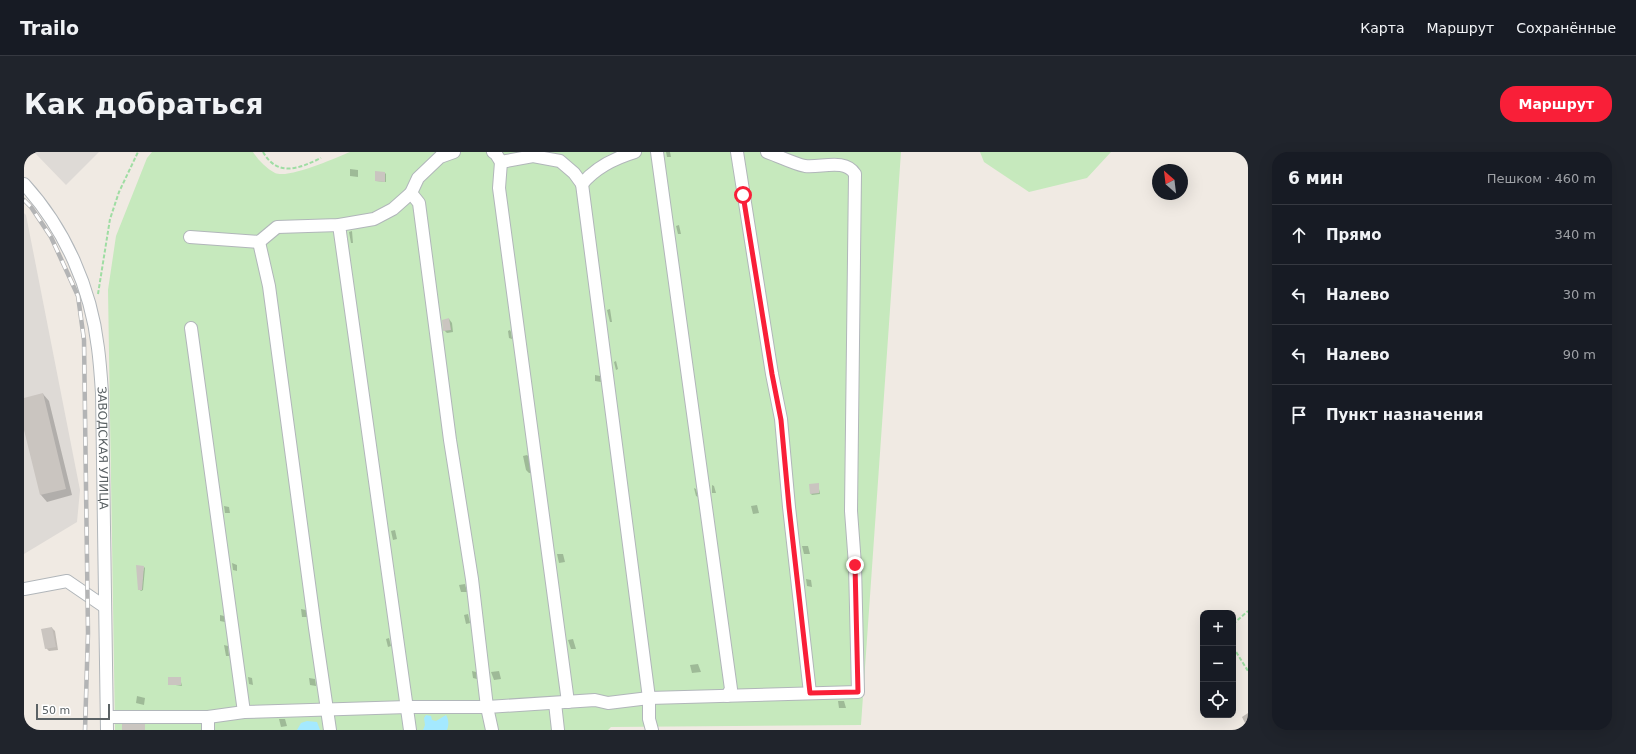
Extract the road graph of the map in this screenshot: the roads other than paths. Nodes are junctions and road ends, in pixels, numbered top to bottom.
1 (454, 152) edge
2 (493, 152) edge
3 (635, 152) edge
4 (657, 152) edge
5 (737, 152) edge
6 (766, 152) edge
7 (501, 162) junction
8 (24, 184) edge
9 (582, 184) junction
10 (411, 193) junction
11 (339, 225) junction
12 (190, 237) dead end
13 (259, 242) junction
14 (191, 328) dead end
15 (24, 589) edge
16 (105, 608) junction
17 (810, 693) junction
18 (727, 696) junction
19 (649, 698) junction
20 (555, 702) junction
21 (568, 702) junction
22 (408, 707) junction
23 (487, 707) junction
24 (328, 710) junction
25 (244, 712) junction
26 (107, 717) junction
27 (208, 717) junction
28 (107, 730) edge
29 (208, 730) edge
30 (330, 730) edge
31 (410, 730) edge
32 (492, 730) edge
33 (558, 730) edge
34 (652, 730) edge

1 - 10 street
2 - 7 street
3 - 9 street
4 - 18 street
5 - 17 street
6 - 17 street
7 - 9 street
7 - 21 street
8 - 16 street, ЗАВОДСКАЯ УЛИЦА
9 - 19 street
10 - 11 street
10 - 23 street
11 - 13 street
11 - 22 street
12 - 13 street
13 - 24 street
14 - 25 street
15 - 16 street
16 - 26 street, ЗАВОДСКАЯ УЛИЦА
17 - 18 street
18 - 19 street
19 - 21 street
19 - 34 street
20 - 21 street
20 - 23 street
20 - 33 street
22 - 23 street
22 - 24 street
22 - 31 street
23 - 32 street
24 - 25 street
24 - 30 street
25 - 27 street
26 - 27 street
26 - 28 street, ЗАВОДСКАЯ УЛИЦА
27 - 29 street

